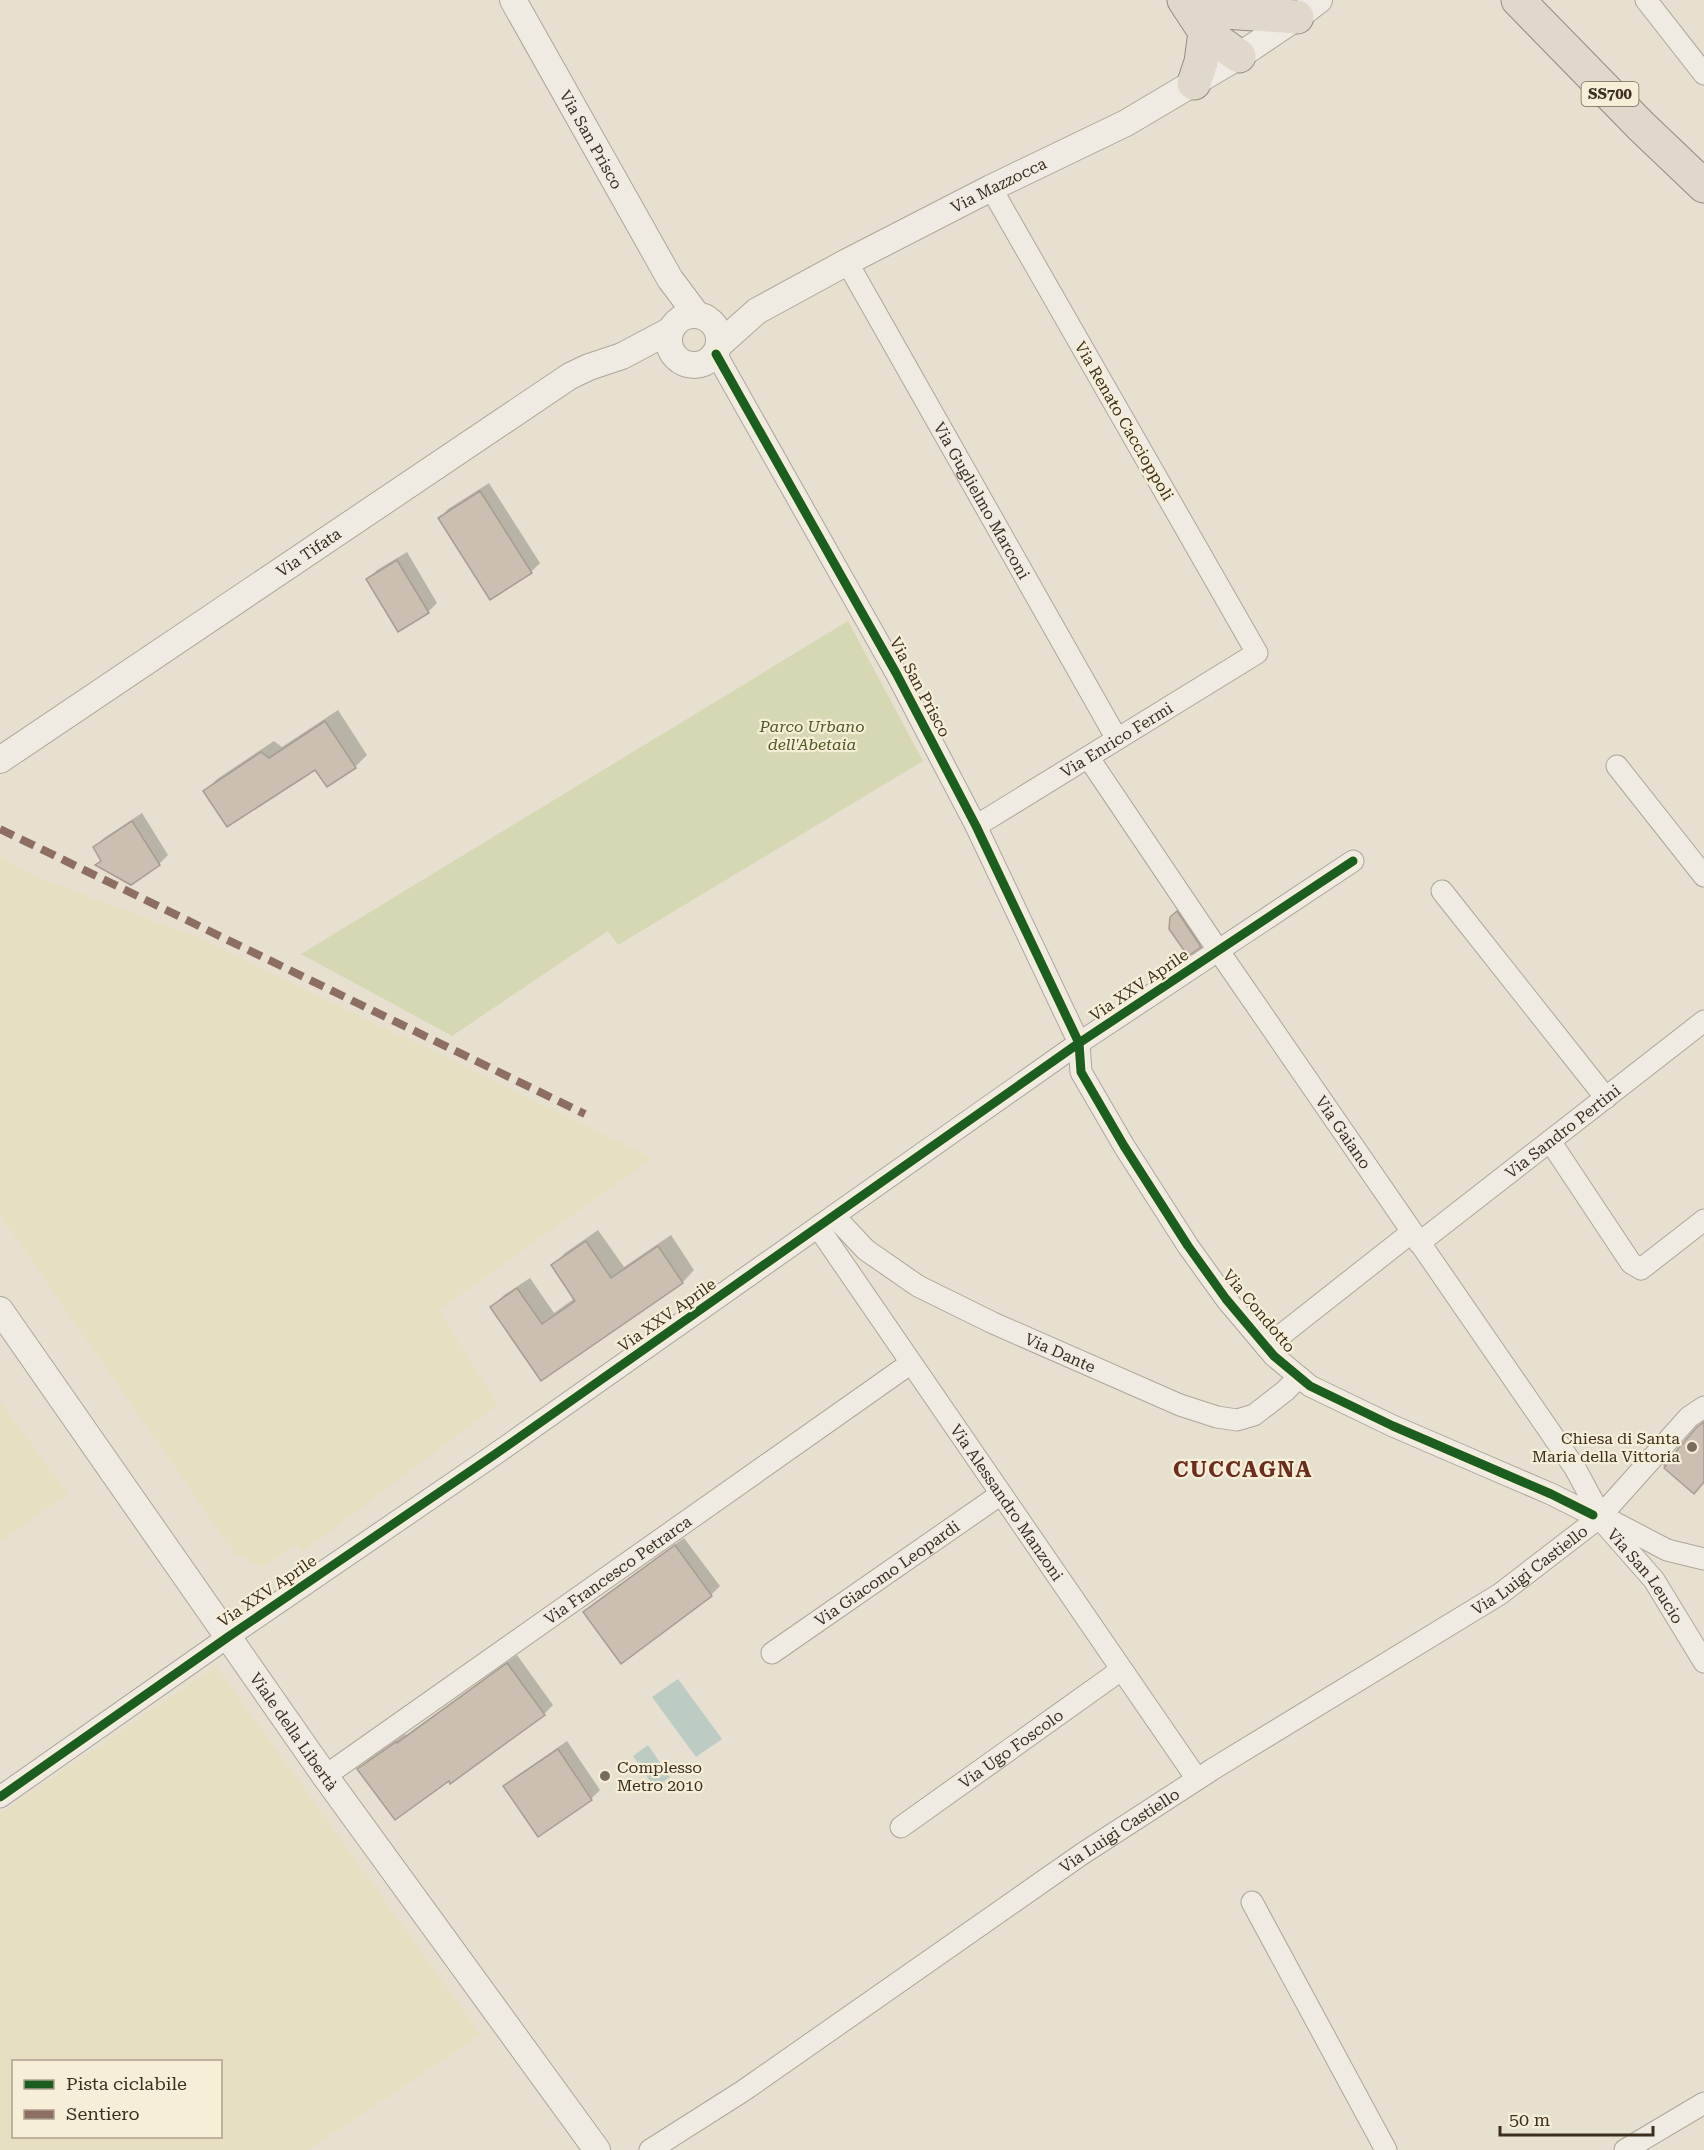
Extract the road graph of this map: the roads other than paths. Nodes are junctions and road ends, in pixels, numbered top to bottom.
1 (513, 0) edge
2 (1185, 0) edge
3 (1518, 0) edge
4 (1646, 0) edge
5 (1308, 9) edge
6 (1214, 22) junction
7 (1239, 56) junction
8 (1704, 74) edge
9 (1194, 83) junction
10 (1704, 186) edge
11 (991, 188) junction
12 (847, 262) junction
13 (757, 311) junction
14 (688, 322) junction
15 (718, 349) junction
16 (622, 356) junction
17 (679, 361) junction
18 (1257, 653) joint
19 (1117, 739) junction
20 (1088, 757) junction
21 (0, 760) edge
22 (1617, 766) dead end
23 (975, 826) junction
24 (1353, 861) dead end
25 (1704, 876) edge
26 (1442, 891) dead end
27 (1218, 950) junction
28 (1704, 1021) edge
29 (1079, 1043) junction
30 (1606, 1098) junction
31 (1550, 1141) junction
32 (1704, 1220) edge
33 (826, 1222) junction
34 (1416, 1237) junction
35 (0, 1310) edge
36 (1266, 1347) junction
37 (911, 1363) junction
38 (1299, 1377) junction
39 (1704, 1407) edge
40 (1000, 1494) junction
41 (1600, 1516) junction
42 (1704, 1559) edge
43 (228, 1636) junction
44 (772, 1653) dead end
45 (1704, 1662) edge
46 (1121, 1670) junction
47 (325, 1776) junction
48 (1197, 1779) junction
49 (0, 1797) edge
50 (901, 1827) dead end
51 (1252, 1902) dead end
52 (1704, 2103) edge
53 (597, 2150) edge
54 (650, 2150) edge
55 (1386, 2150) edge
56 (1625, 2150) edge

1 - 14 street, Via San Prisco
2 - 6 highway
3 - 10 highway, SS700
4 - 8 street
5 - 6 highway
5 - 7 street, Via Mazzocca
6 - 7 highway
6 - 9 highway
7 - 9 street, Via Mazzocca
9 - 11 street, Via Mazzocca
11 - 12 street, Via Mazzocca
11 - 18 street, Via Renato Caccioppoli
12 - 13 street, Via Mazzocca
12 - 19 street, Via Guglielmo Marconi
13 - 14 street, Via Mazzocca
13 - 15 street, Via Mazzocca
14 - 15 street
14 - 16 street, Via Tifata
14 - 17 street
15 - 17 street
15 - 23 street, Via San Prisco
16 - 17 street, Via Tifata
16 - 21 street, Via Tifata
18 - 19 street, Via Enrico Fermi
19 - 20 street, Via Enrico Fermi
20 - 23 street, Via Enrico Fermi
20 - 27 street, Via Gaiano
22 - 25 street
23 - 29 street, Via San Prisco
24 - 27 street, Via XXV Aprile
26 - 30 street
27 - 29 street, Via XXV Aprile
27 - 34 street, Via Gaiano
28 - 30 street, Via Sandro Pertini
29 - 33 street, Via XXV Aprile
29 - 36 street, Via Condotto
30 - 31 street, Via Sandro Pertini
31 - 32 street
31 - 34 street, Via Sandro Pertini
33 - 37 street, Via Alessandro Manzoni
33 - 38 street, Via Dante
33 - 43 street, Via XXV Aprile
34 - 36 street, Via Sandro Pertini
34 - 41 street, Via Gaiano
35 - 43 street, Viale della Libertà
36 - 38 street, Via Condotto
37 - 40 street, Via Alessandro Manzoni
37 - 47 street, Via Francesco Petrarca
38 - 41 street, Via Condotto
39 - 41 street, Via Luigi Castiello
40 - 44 street, Via Giacomo Leopardi
40 - 46 street, Via Alessandro Manzoni
41 - 42 street, Via Condotto
41 - 45 street, Via San Leucio
41 - 48 street, Via Luigi Castiello
43 - 47 street, Viale della Libertà
43 - 49 street, Via XXV Aprile
46 - 48 street, Via Alessandro Manzoni
46 - 50 street, Via Ugo Foscolo
47 - 53 street, Viale della Libertà
48 - 54 street, Via Luigi Castiello
51 - 55 street
52 - 56 street

